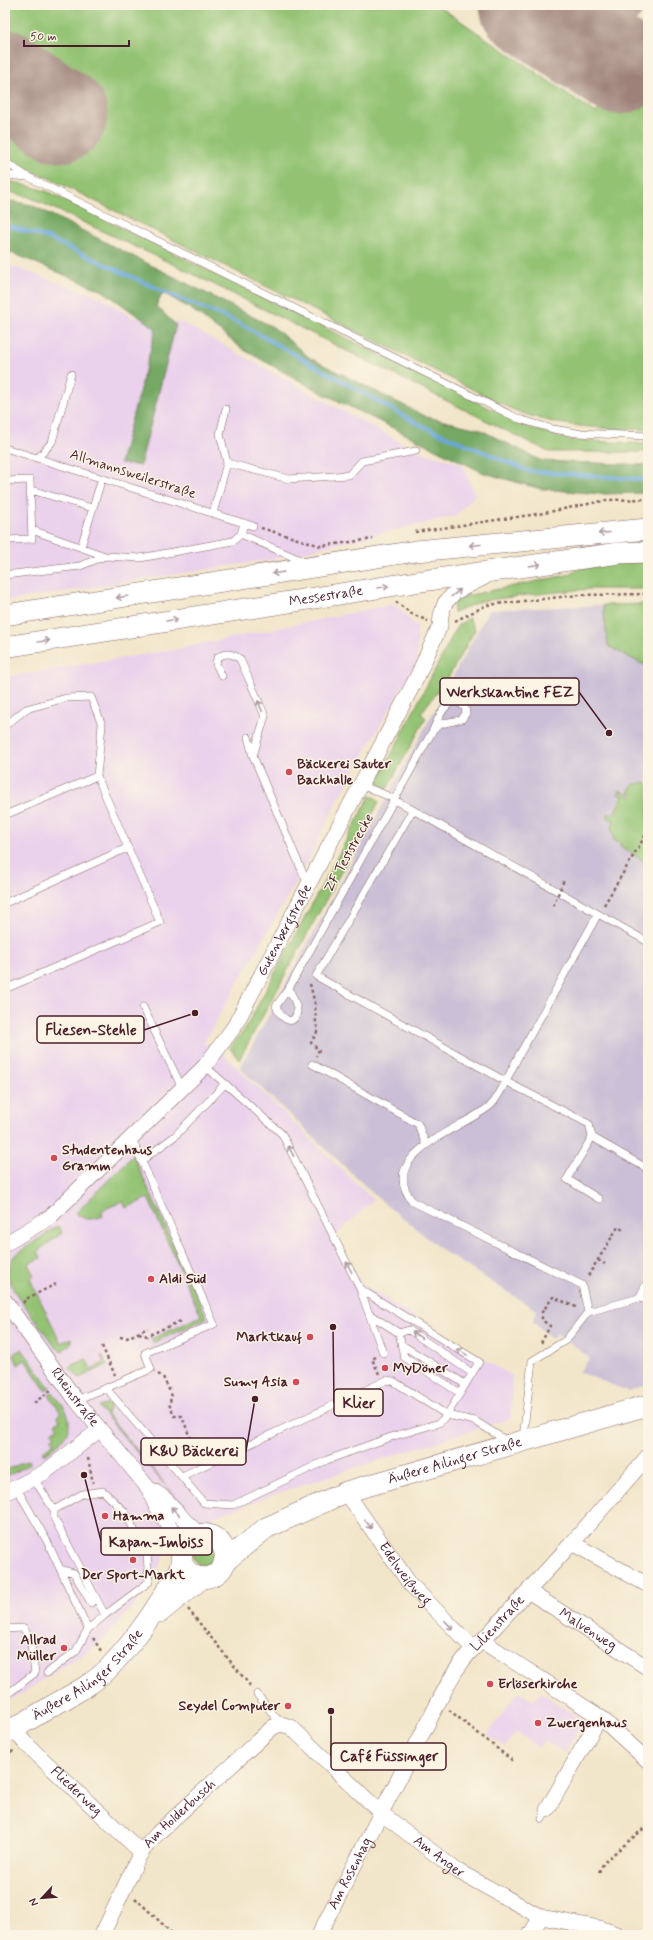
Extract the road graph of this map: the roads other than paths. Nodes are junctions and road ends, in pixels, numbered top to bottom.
1 (5, 162) edge
2 (5, 175) edge
3 (28, 177) junction
4 (71, 374) dead end
5 (226, 409) dead end
6 (648, 436) edge
7 (5, 448) edge
8 (416, 451) dead end
9 (38, 458) junction
10 (227, 463) junction
11 (102, 478) junction
12 (5, 481) edge
13 (31, 490) junction
14 (92, 508) junction
15 (212, 513) junction
16 (244, 523) junction
17 (253, 526) road end
18 (646, 529) edge
19 (32, 530) junction
20 (241, 534) junction
21 (5, 540) edge
22 (80, 547) junction
23 (648, 552) edge
24 (105, 556) junction
25 (316, 566) junction
26 (497, 572) junction
27 (5, 575) edge
28 (5, 616) edge
29 (5, 647) edge
30 (222, 676) dead end
31 (5, 726) edge
32 (432, 732) junction
33 (248, 738) dead end
34 (253, 756) junction
35 (96, 776) junction
36 (361, 785) junction
37 (394, 800) junction
38 (412, 811) junction
39 (5, 815) edge
40 (127, 848) junction
41 (308, 885) junction
42 (5, 903) edge
43 (598, 914) junction
44 (648, 942) edge
45 (289, 988) dead end
46 (5, 989) edge
47 (143, 1007) dead end
48 (312, 1064) road end
49 (205, 1066) junction
50 (505, 1081) junction
51 (225, 1084) junction
52 (182, 1088) junction
53 (592, 1137) junction
54 (132, 1139) junction
55 (426, 1145) junction
56 (141, 1161) junction
57 (648, 1169) edge
58 (599, 1199) dead end
59 (5, 1244) edge
60 (648, 1282) edge
61 (360, 1289) junction
62 (639, 1298) junction
63 (648, 1300) edge
64 (5, 1301) edge
65 (587, 1313) junction
66 (369, 1314) junction
67 (399, 1333) junction
68 (402, 1345) junction
69 (383, 1353) road end
70 (472, 1372) junction
71 (465, 1384) junction
72 (106, 1388) junction
73 (460, 1393) junction
74 (76, 1400) junction
75 (648, 1405) edge
76 (447, 1415) junction
77 (99, 1430) junction
78 (518, 1443) junction
79 (648, 1456) edge
80 (182, 1476) junction
81 (34, 1479) junction
82 (149, 1489) junction
83 (10, 1490) edge
84 (346, 1492) junction
85 (54, 1510) junction
86 (266, 1528) junction
87 (207, 1535) junction
88 (572, 1543) junction
89 (182, 1556) junction
90 (224, 1562) junction
91 (60, 1569) junction
92 (202, 1578) junction
93 (648, 1585) edge
94 (528, 1591) junction
95 (91, 1603) dead end
96 (105, 1615) junction
97 (146, 1624) junction
98 (5, 1629) edge
99 (88, 1629) junction
100 (477, 1644) junction
101 (648, 1668) edge
102 (47, 1673) dead end
103 (257, 1694) road end
104 (5, 1696) edge
105 (600, 1717) junction
106 (286, 1726) junction
107 (9, 1731) edge
108 (648, 1761) edge
109 (381, 1813) junction
110 (545, 1814) dead end
111 (141, 1852) junction
112 (541, 1917) junction
113 (102, 1935) edge
114 (319, 1935) edge
115 (530, 1935) edge
116 (619, 1935) edge

1 - 3 lane
2 - 3 lane
3 - 6 lane
4 - 9 lane
5 - 10 lane
7 - 9 lane, Allmannsweilerstraße
8 - 10 lane
9 - 11 lane, Allmannsweilerstraße
10 - 15 lane
11 - 14 lane
11 - 15 lane, Allmannsweilerstraße
12 - 13 lane
13 - 14 lane
13 - 19 lane
14 - 22 lane
15 - 16 lane, Allmannsweilerstraße
16 - 17 lane, Allmannsweilerstraße
16 - 20 lane
18 -> 25 street
19 - 21 lane
19 - 22 lane
20 - 24 lane
20 - 25 lane
22 - 24 lane
26 -> 23 street, Messestraße
24 - 27 lane
25 -> 28 street
29 -> 26 street, Messestraße
36 -> 26 street, Gutenbergstraße
34 -> 30 lane
31 - 35 lane
32 - 32 lane, ZF Teststrecke
32 - 37 lane, ZF Teststrecke
33 - 34 lane
34 - 41 lane
35 - 39 lane
35 - 40 lane
36 - 37 lane
36 - 41 street, Gutenbergstraße
37 - 38 lane
37 - 45 lane, ZF Teststrecke
38 - 43 lane
38 - 50 lane
40 - 42 lane
40 - 46 lane
41 - 49 street, Gutenbergstraße
43 - 44 lane
43 - 50 lane
47 - 52 lane
48 - 55 lane
49 - 51 lane
49 - 52 street, Gutenbergstraße
50 - 53 lane
50 - 55 lane
51 - 56 lane
61 -> 51 lane
52 - 54 street, Gutenbergstraße
53 - 57 lane
53 - 58 lane
54 - 56 lane
54 - 59 street, Gutenbergstraße
55 - 65 lane
56 - 72 lane
60 - 62 lane
61 - 66 lane
70 -> 61 lane
62 - 63 lane
62 - 65 lane
64 - 74 street, Rheinstraße
65 - 78 lane
66 - 67 lane
66 - 69 lane
67 - 68 lane
70 -> 67 lane
68 - 71 lane
68 - 73 lane
70 - 71 lane
71 - 73 lane
72 - 74 lane
72 - 80 lane
73 - 76 lane
74 - 77 street, Rheinstraße
75 - 78 street, Äußere Ailinger Straße
76 - 78 lane
76 - 80 lane
76 - 80 lane
77 - 81 street
77 - 82 street, Rheinstraße
78 - 84 street, Äußere Ailinger Straße
79 - 88 street, Lilienstraße
81 - 83 street
81 - 85 lane
87 -> 82 street, Rheinstraße
82 - 89 street, Rheinstraße
83 - 91 lane
84 - 86 street, Äußere Ailinger Straße
84 -> 100 street, Edelweißweg
85 - 96 lane
85 - 96 lane
86 - 87 street, Äußere Ailinger Straße
86 - 90 street, Äußere Ailinger Straße
87 - 89 street
87 - 90 street
88 - 93 street
88 - 94 street, Lilienstraße
89 - 92 street
89 - 97 street
90 - 92 street
91 - 95 lane
91 - 99 lane
92 - 97 street
94 - 100 street, Lilienstraße
94 - 101 street, Malvenweg
96 - 99 lane
97 - 107 street, Äußere Ailinger Straße
98 - 104 lane
99 - 102 lane
100 - 105 street, Edelweißweg
100 - 109 street, Lilienstraße
103 - 106 lane
105 - 108 street, Edelweißweg
105 - 110 street
106 - 109 street, Am Anger
106 - 111 street, Am Holderbusch
107 - 111 street, Fliederweg
109 - 112 street, Am Anger
109 - 114 street, Am Rosenhag
111 - 113 street, Am Holderbusch
112 - 115 street
112 - 116 street, Am Anger

